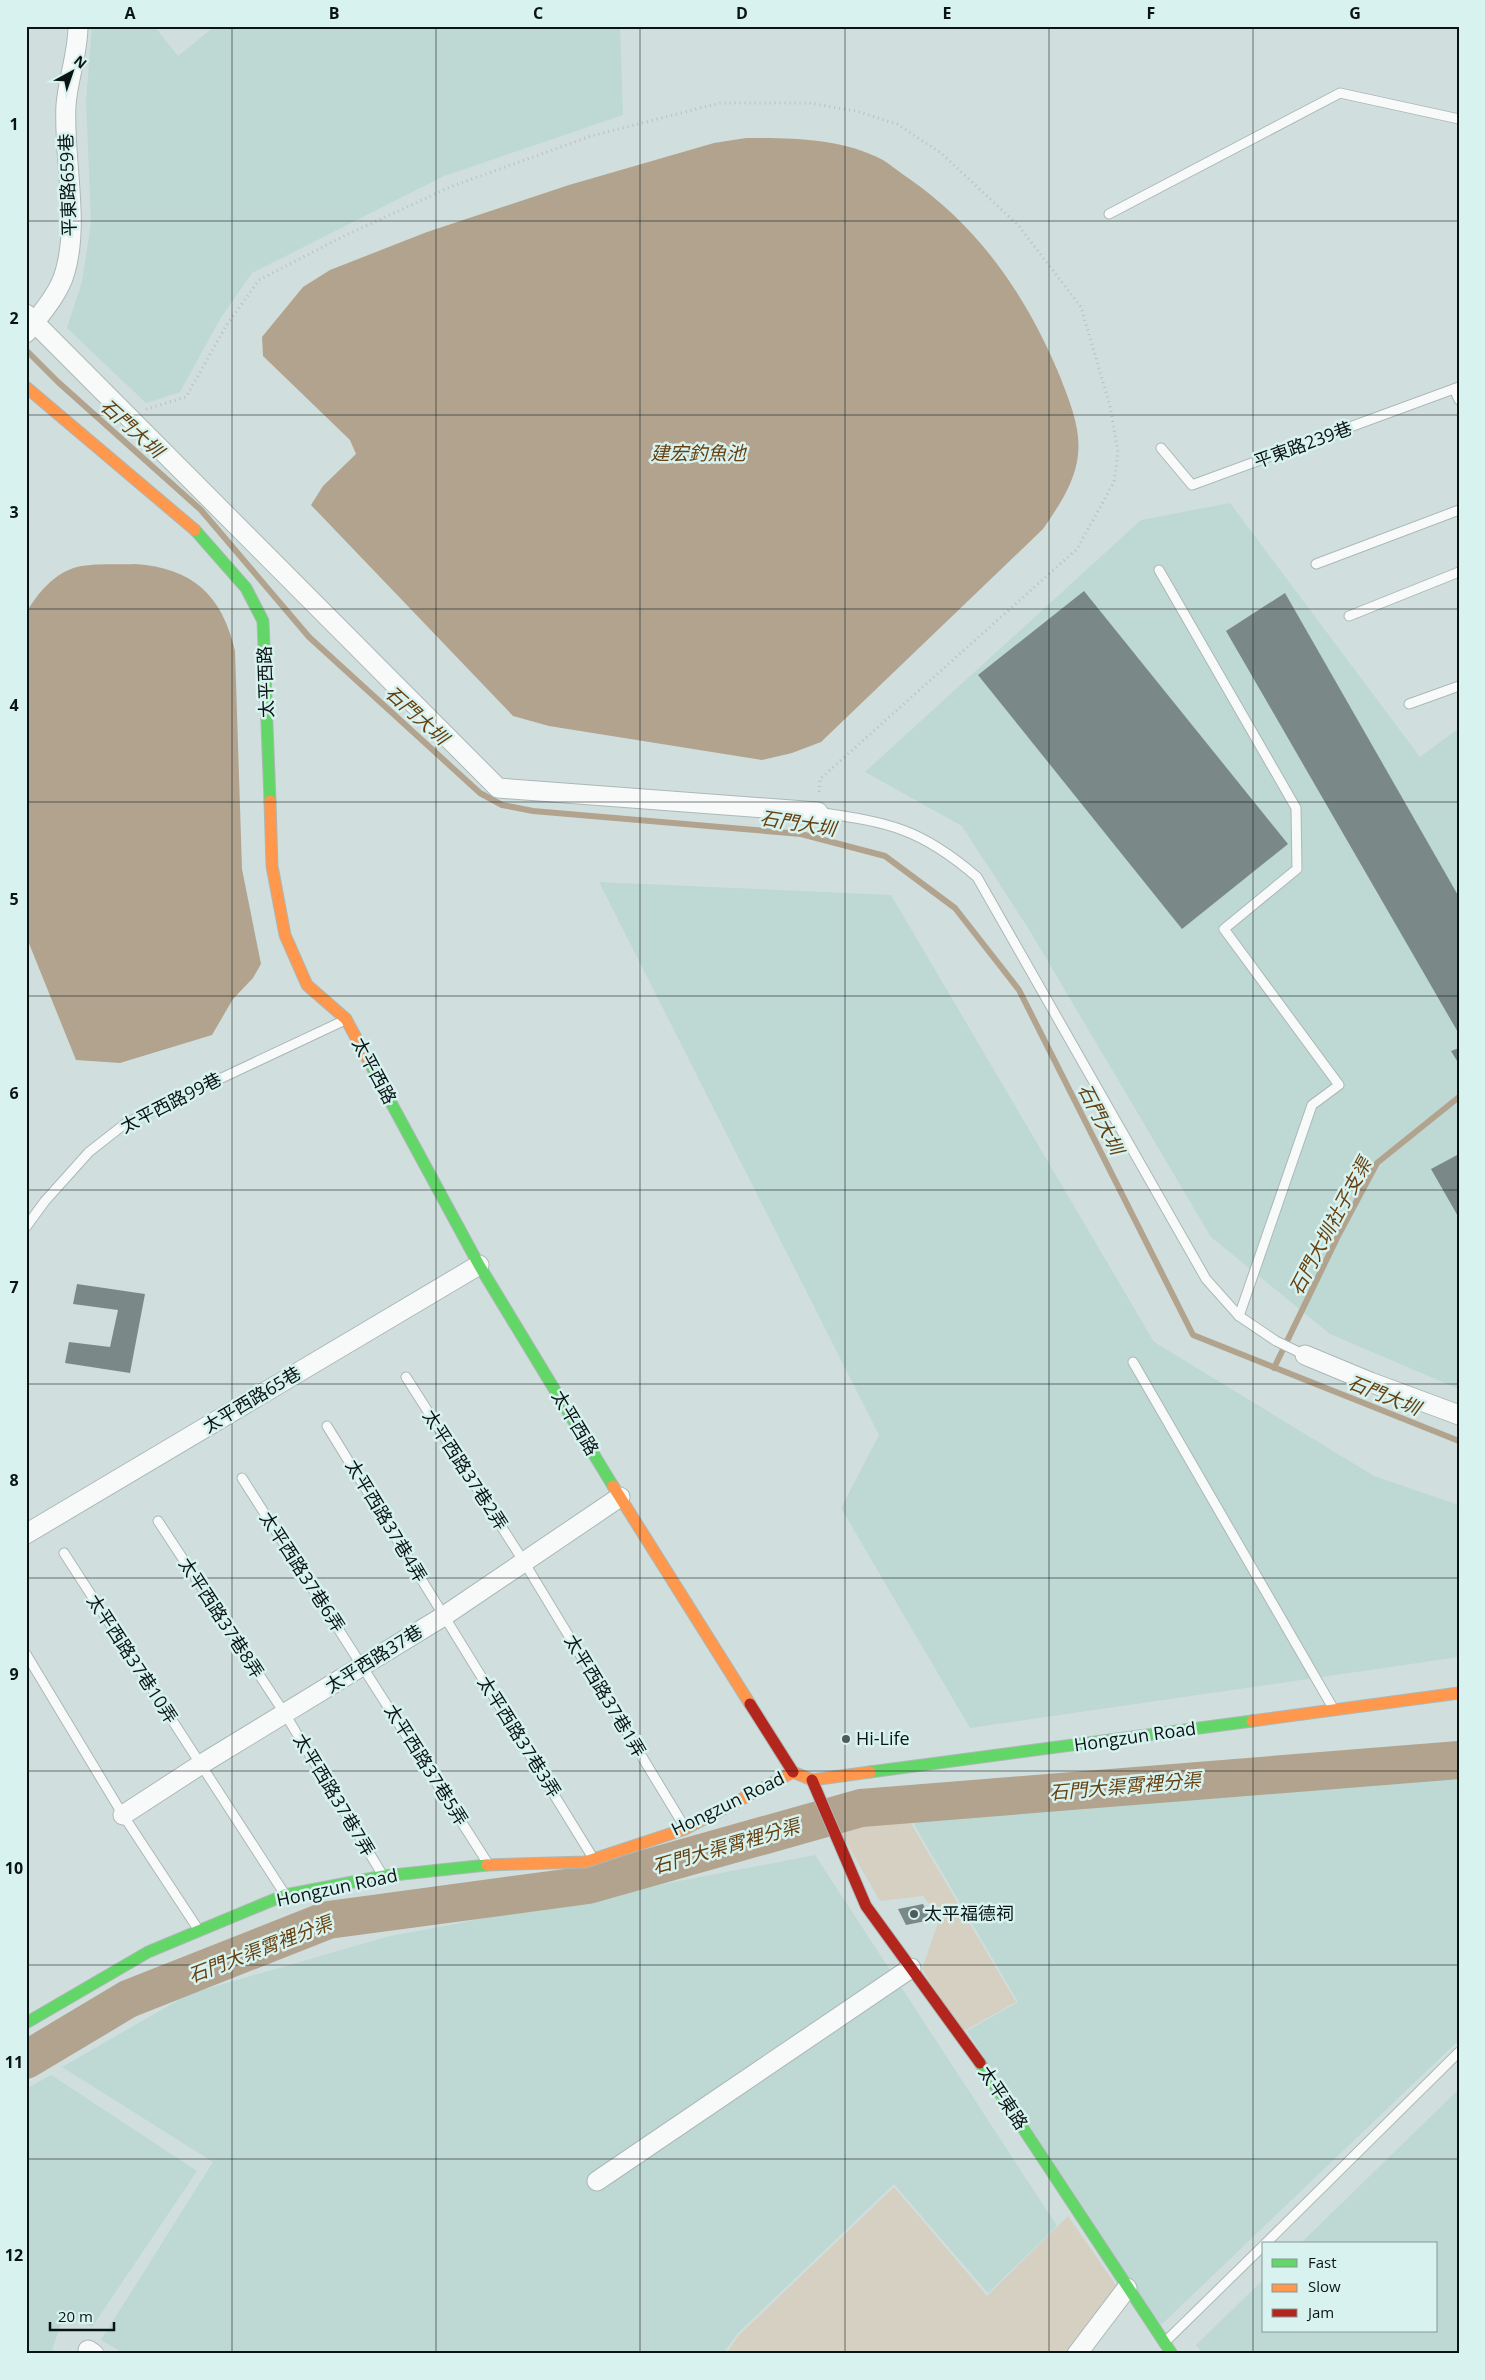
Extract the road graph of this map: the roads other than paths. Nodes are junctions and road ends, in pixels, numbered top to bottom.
1 (78, 26) edge
2 (1459, 119) edge
3 (1109, 214) dead end
4 (29, 325) edge
5 (26, 387) edge
6 (1457, 388) edge
7 (1459, 400) edge
8 (1161, 448) dead end
9 (1459, 510) edge
10 (1316, 564) dead end
11 (1160, 570) dead end
12 (1459, 572) edge
13 (1349, 616) dead end
14 (1459, 686) edge
15 (1410, 704) dead end
16 (818, 812) joint
17 (346, 1019) junction
18 (26, 1227) edge
19 (478, 1265) junction
20 (1239, 1316) junction
21 (1305, 1355) joint
22 (1133, 1362) dead end
23 (406, 1377) dead end
24 (1459, 1415) edge
25 (327, 1426) dead end
26 (242, 1478) dead end
27 (620, 1497) junction
28 (158, 1521) dead end
29 (26, 1534) edge
30 (64, 1553) dead end
31 (524, 1562) junction
32 (444, 1616) junction
33 (26, 1654) edge
34 (362, 1666) junction
35 (1459, 1693) edge
36 (1335, 1710) junction
37 (284, 1714) junction
38 (200, 1765) junction
39 (793, 1772) junction
40 (812, 1780) junction
41 (123, 1816) junction
42 (685, 1829) junction
43 (594, 1858) junction
44 (489, 1865) junction
45 (384, 1876) junction
46 (285, 1895) junction
47 (199, 1931) junction
48 (911, 1968) junction
49 (26, 2023) edge
50 (1459, 2052) edge
51 (597, 2181) dead end
52 (1266, 2242) edge
53 (1262, 2246) edge
54 (1127, 2288) junction
55 (1164, 2343) junction
56 (1077, 2354) edge
57 (1172, 2354) edge

1 - 4 street, 平東路659巷
2 - 3 lane
4 - 16 street
5 - 17 street, 太平西路
6 - 7 lane
6 - 8 lane, 平東路239巷
9 - 10 lane
11 - 20 lane
12 - 13 lane
14 - 15 lane
16 - 20 lane
17 - 18 lane, 太平西路99巷
17 - 19 street, 太平西路
19 - 27 street, 太平西路
19 - 29 street, 太平西路65巷
20 - 21 lane
21 - 24 street
22 - 36 lane
23 - 31 lane, 太平西路37巷2弄
25 - 32 lane, 太平西路37巷4弄
26 - 34 lane, 太平西路37巷6弄
27 - 31 street, 太平西路37巷
27 - 39 street, 太平西路
28 - 37 lane, 太平西路37巷8弄
30 - 38 lane, 太平西路37巷10弄
31 - 32 street, 太平西路37巷
31 - 42 lane, 太平西路37巷1弄
32 - 34 street, 太平西路37巷
32 - 43 lane, 太平西路37巷3弄
33 - 41 lane
34 - 37 street, 太平西路37巷
34 - 44 lane, 太平西路37巷5弄
35 - 36 street, Hongzun Road
36 - 40 street, Hongzun Road
37 - 38 street, 太平西路37巷
37 - 45 lane, 太平西路37巷7弄
38 - 41 street, 太平西路37巷
38 - 46 lane, 太平西路37巷10弄
39 - 40 street, Hongzun Road
39 - 42 street, Hongzun Road
40 - 48 street, 太平東路
41 - 47 lane
42 - 43 street, Hongzun Road
43 - 44 street, Hongzun Road
44 - 45 street, Hongzun Road
45 - 46 street, Hongzun Road
46 - 47 street, Hongzun Road
47 - 49 street, Hongzun Road
48 - 51 street
48 - 54 street, 太平東路
50 - 52 lane
53 - 55 lane
54 - 55 street, 太平東路
54 - 56 street
55 - 57 street, 太平東路

